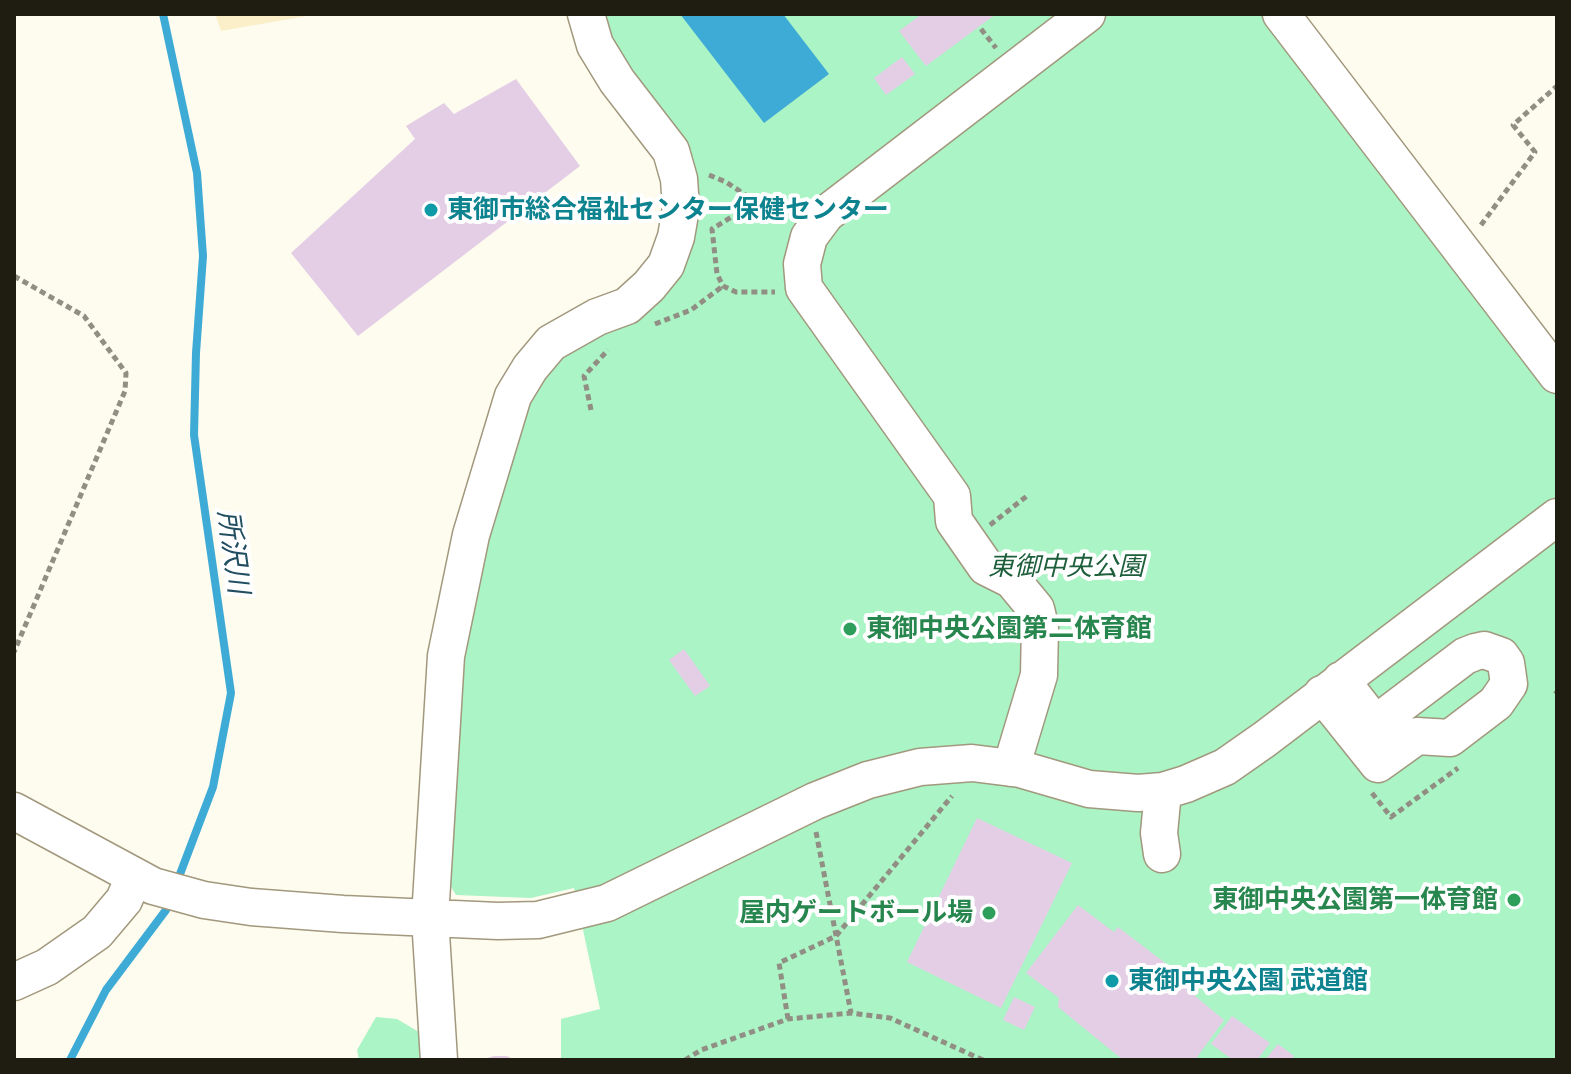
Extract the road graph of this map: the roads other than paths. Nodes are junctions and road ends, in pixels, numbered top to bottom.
1 (586, 14) edge
2 (1087, 14) edge
3 (1281, 14) edge
4 (1557, 375) edge
5 (1557, 517) edge
6 (1332, 687) junction
7 (1011, 768) junction
8 (1163, 791) junction
9 (14, 811) edge
10 (1162, 854) dead end
11 (143, 882) junction
12 (430, 918) junction
13 (14, 982) edge
14 (439, 1060) edge

1 - 12 street
2 - 7 street
3 - 4 street
5 - 6 street
6 - 6 street
6 - 8 street
7 - 8 street
7 - 12 street
8 - 10 street
9 - 11 street
11 - 12 street
11 - 13 street
12 - 14 street

